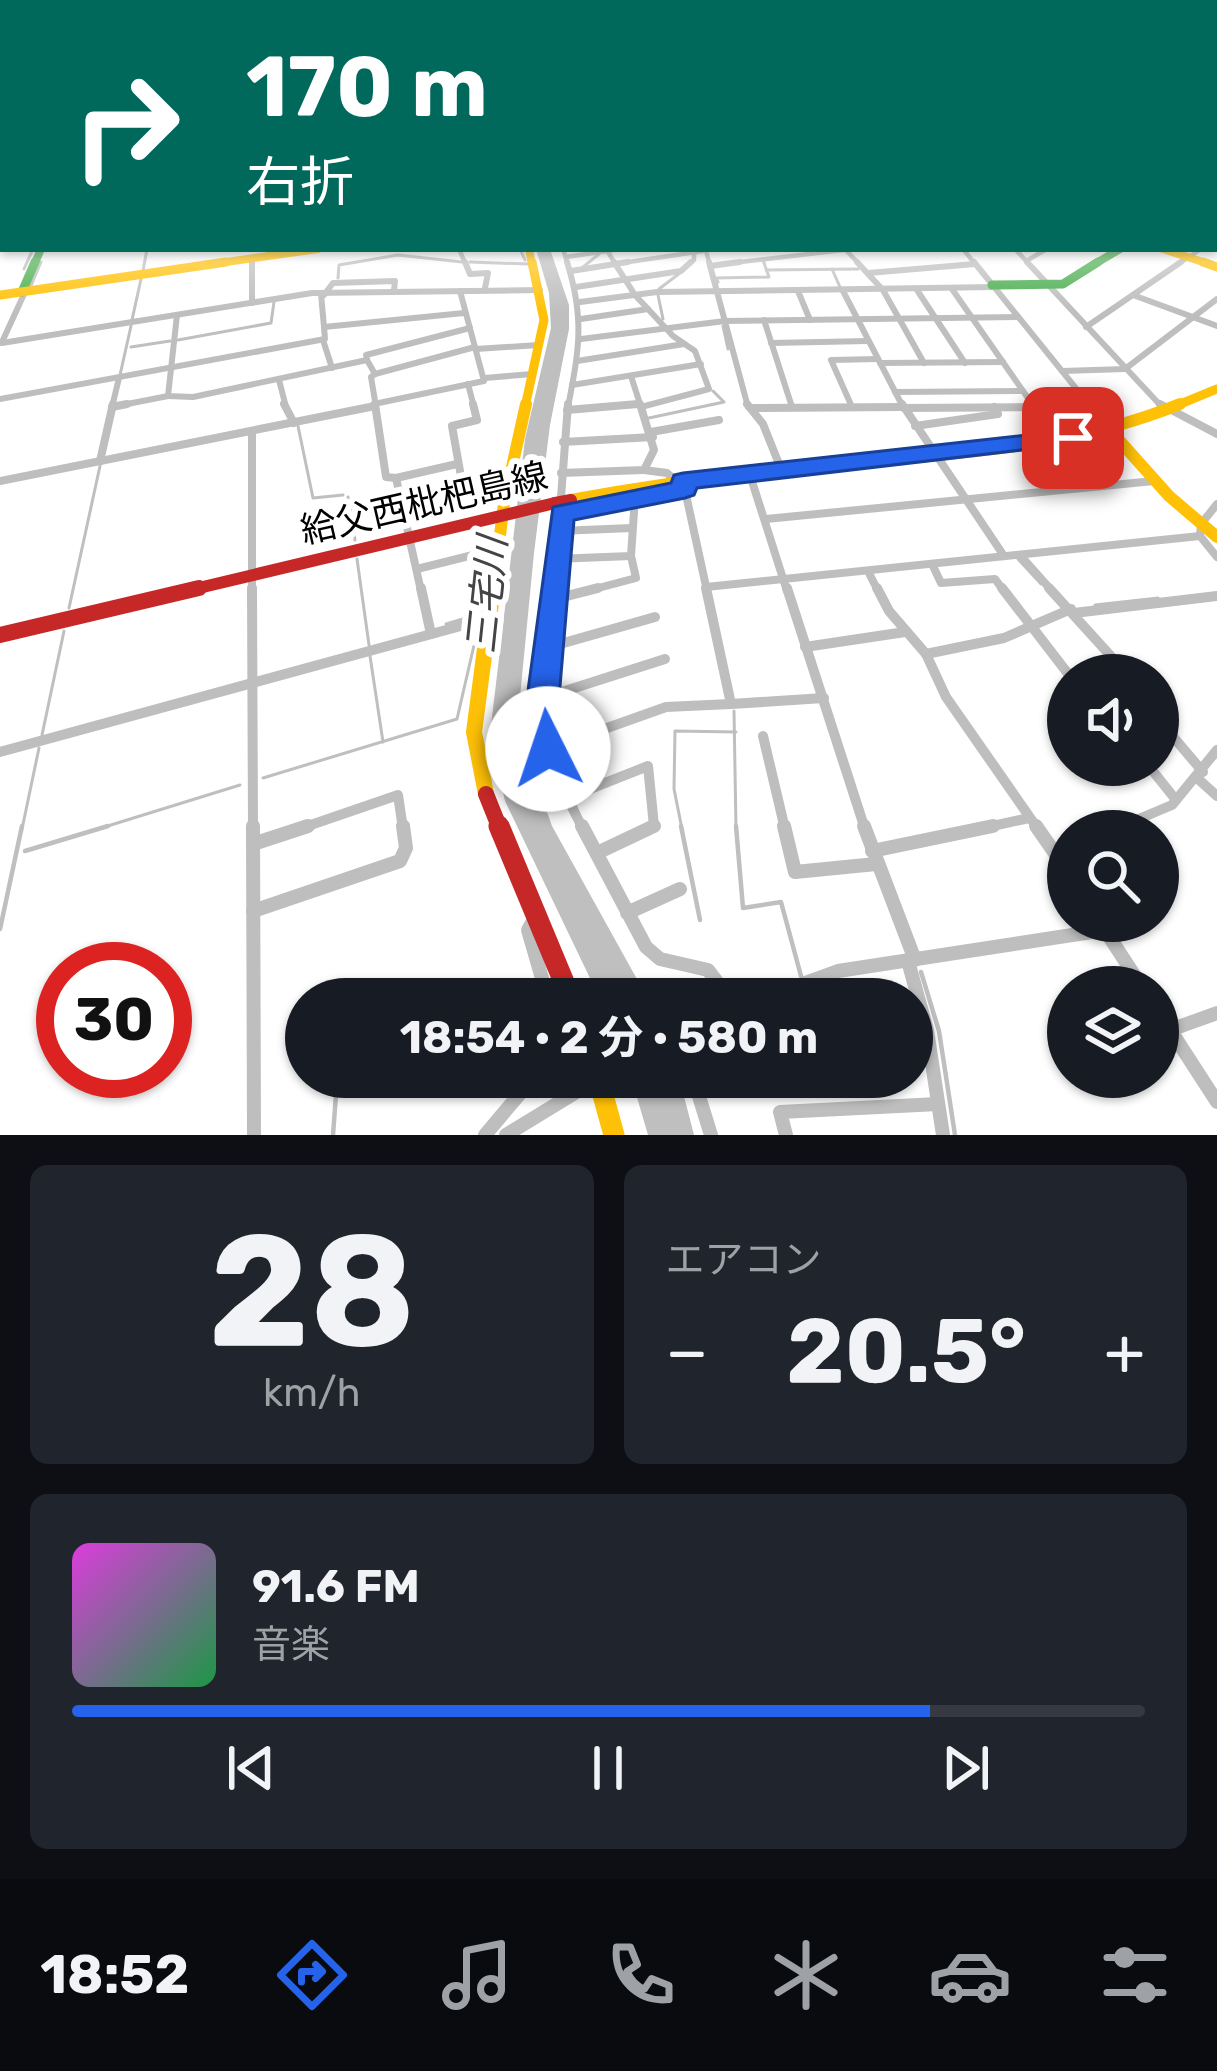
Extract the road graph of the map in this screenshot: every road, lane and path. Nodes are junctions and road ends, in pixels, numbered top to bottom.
1 (40, 252) edge
2 (460, 252) edge
3 (530, 252) edge
4 (608, 252) edge
5 (689, 252) edge
6 (694, 252) edge
7 (706, 252) edge
8 (823, 252) edge
9 (850, 252) edge
10 (965, 252) edge
11 (1018, 252) edge
12 (1042, 252) edge
13 (1115, 252) edge
14 (564, 253) edge
15 (1195, 253) edge
16 (251, 254) edge
17 (1026, 261) junction
18 (975, 264) junction
19 (616, 265) junction
20 (710, 266) junction
21 (1217, 267) edge
22 (571, 272) junction
23 (868, 273) junction
24 (626, 280) junction
25 (1047, 285) junction
26 (993, 286) junction
27 (576, 287) junction
28 (485, 288) junction
29 (394, 290) junction
30 (540, 290) junction
31 (883, 290) junction
32 (917, 290) junction
33 (952, 290) junction
34 (460, 291) junction
35 (798, 291) junction
36 (843, 291) junction
37 (23, 292) junction
38 (717, 292) junction
39 (757, 292) junction
40 (323, 294) junction
41 (0, 295) edge
42 (635, 295) junction
43 (1133, 295) junction
44 (1217, 299) edge
45 (580, 302) junction
46 (252, 303) junction
47 (649, 310) junction
48 (464, 313) junction
49 (177, 315) junction
50 (1018, 316) junction
51 (1194, 317) junction
52 (974, 318) junction
53 (581, 319) junction
54 (898, 319) junction
55 (936, 319) junction
56 (766, 320) junction
57 (810, 320) junction
58 (857, 320) junction
59 (724, 321) junction
60 (665, 326) junction
61 (1217, 326) edge
62 (324, 327) junction
63 (1086, 327) junction
64 (470, 328) junction
65 (581, 339) junction
66 (322, 340) junction
67 (868, 341) junction
68 (771, 343) junction
69 (686, 344) junction
70 (1, 345) edge
71 (539, 345) junction
72 (476, 348) junction
73 (367, 360) junction
74 (577, 361) junction
75 (879, 361) junction
76 (965, 362) junction
77 (1004, 362) junction
78 (924, 363) junction
79 (700, 364) junction
80 (332, 368) junction
81 (170, 370) junction
82 (1125, 370) junction
83 (1062, 371) junction
84 (375, 374) junction
85 (532, 374) junction
86 (631, 376) junction
87 (485, 378) junction
88 (119, 379) junction
89 (279, 380) junction
90 (468, 384) junction
91 (572, 385) junction
92 (1217, 388) edge
93 (895, 392) junction
94 (1023, 392) junction
95 (168, 395) junction
96 (0, 399) edge
97 (640, 404) junction
98 (1089, 404) junction
99 (375, 405) junction
100 (1034, 406) junction
101 (112, 407) junction
102 (852, 407) junction
103 (994, 407) junction
104 (751, 408) junction
105 (793, 408) junction
106 (903, 408) junction
107 (567, 410) junction
108 (1167, 412) junction
109 (719, 420) dead end
110 (1044, 421) dead end
111 (295, 422) junction
112 (916, 426) junction
113 (1109, 429) junction
114 (252, 431) junction
115 (1217, 434) edge
116 (652, 435) junction
117 (563, 442) junction
118 (934, 455) junction
119 (100, 461) junction
120 (457, 464) junction
121 (781, 469) junction
122 (644, 470) junction
123 (561, 472) junction
124 (749, 472) junction
125 (396, 478) junction
126 (0, 481) edge
127 (1154, 481) junction
128 (682, 484) junction
129 (635, 497) junction
130 (966, 500) junction
131 (1217, 504) edge
132 (559, 505) junction
133 (404, 513) junction
134 (507, 513) junction
135 (766, 519) junction
136 (632, 528) junction
137 (1201, 530) junction
138 (558, 531) junction
139 (410, 536) junction
140 (1217, 537) edge
141 (477, 554) dead end
142 (1020, 555) junction
143 (631, 556) junction
144 (1004, 556) junction
145 (1217, 557) edge
146 (554, 559) junction
147 (932, 564) junction
148 (417, 569) junction
149 (868, 571) junction
150 (252, 574) junction
151 (784, 579) junction
152 (706, 587) junction
153 (1217, 596) edge
154 (551, 600) junction
155 (1072, 611) junction
156 (655, 617) dead end
157 (490, 618) junction
158 (1030, 629) junction
159 (905, 632) junction
160 (430, 634) junction
161 (0, 635) edge
162 (805, 646) junction
163 (546, 648) junction
164 (926, 654) junction
165 (1052, 654) edge
166 (1110, 654) edge
167 (665, 659) dead end
168 (252, 683) junction
169 (543, 698) junction
170 (824, 698) junction
171 (731, 704) junction
172 (763, 736) dead end
173 (1179, 747) edge
174 (548, 749) junction
175 (1217, 750) edge
176 (0, 752) edge
177 (1200, 775) junction
178 (1165, 786) edge
179 (1217, 796) edge
180 (567, 798) junction
181 (1176, 800) junction
182 (1154, 810) edge
183 (1029, 818) junction
184 (1047, 835) edge
185 (253, 844) junction
186 (597, 854) junction
187 (874, 857) junction
188 (680, 889) dead end
189 (253, 911) junction
190 (627, 913) junction
191 (537, 915) junction
192 (1047, 936) edge
193 (912, 960) junction
194 (542, 978) edge
195 (562, 978) edge
196 (714, 978) edge
197 (819, 978) edge
198 (1217, 1012) edge
199 (1179, 1027) edge
200 (1179, 1044) edge
201 (516, 1098) edge
202 (565, 1098) edge
203 (604, 1098) edge
204 (700, 1098) edge
205 (1217, 1102) edge
206 (938, 1103) junction
207 (254, 1135) edge
208 (485, 1135) edge
209 (506, 1135) edge
210 (614, 1135) edge
211 (711, 1135) edge
212 (786, 1135) edge
213 (943, 1135) edge

1 - 37 main road
2 - 28 street
3 - 30 main road
4 - 19 street
5 - 19 street
6 - 24 street
7 - 20 street
8 - 20 street
9 - 23 street
10 - 18 street
11 - 17 street
12 - 17 street
13 - 25 main road
14 - 22 street
15 - 21 main road
15 - 43 street
16 - 37 main road
16 - 46 street
17 - 25 street
18 - 23 street
18 - 26 street
19 - 22 street
19 - 24 street
20 - 38 street
22 - 27 street
23 - 31 street
24 - 27 street
24 - 42 street
25 - 26 main road
25 - 63 street
26 - 33 street
26 - 50 street
27 - 45 street
28 - 30 street
28 - 34 street
29 - 34 street
29 - 40 street
29 - 40 street
30 - 71 main road
31 - 32 street
31 - 36 street
31 - 54 street
32 - 33 street
32 - 55 street
33 - 52 street
34 - 48 street
35 - 36 street
35 - 39 street
35 - 57 street
36 - 58 street
37 - 41 main road
37 - 70 street
38 - 39 street
38 - 42 street
38 - 59 street
39 - 56 street
40 - 46 street
40 - 62 street
42 - 45 street
42 - 47 street
43 - 51 street
43 - 63 street
44 - 51 street
45 - 53 street
46 - 49 street
47 - 53 street
47 - 60 street
48 - 62 street
48 - 64 street
49 - 70 street
49 - 81 street
50 - 52 street
50 - 83 street
51 - 61 street
51 - 82 street
52 - 55 street
52 - 77 street
53 - 65 street
54 - 55 street
54 - 58 street
54 - 78 street
55 - 76 street
56 - 57 street
56 - 59 street
56 - 68 street
57 - 58 street
58 - 67 street
59 - 60 street
59 - 104 street
60 - 65 street
60 - 69 street
62 - 66 street
63 - 82 street
64 - 72 street
64 - 73 street
65 - 74 street
66 - 80 street
66 - 81 street
67 - 68 street
67 - 75 street
68 - 105 street
69 - 74 street
69 - 79 street
71 - 72 street
71 - 85 main road
72 - 84 street
72 - 87 street
73 - 80 street
73 - 84 street
74 - 91 street
75 - 78 street
75 - 93 street
75 - 102 street
76 - 77 street
76 - 78 street
77 - 94 street
79 - 86 street
79 - 97 street
80 - 89 street
81 - 88 street
81 - 95 street
82 - 83 street
82 - 108 street
83 - 98 street
84 - 99 street
85 - 87 street
85 - 134 main road
86 - 91 street
86 - 97 street
87 - 90 street
88 - 96 street
88 - 101 street
89 - 95 street
89 - 111 street
90 - 99 street
90 - 120 street
91 - 107 street
92 - 108 main road, 給父西枇杷島線
93 - 94 street
93 - 106 street
94 - 100 street
95 - 101 street
97 - 107 street
97 - 116 street
98 - 100 street
98 - 113 street
99 - 111 street
99 - 125 street
100 - 103 street
100 - 110 street
101 - 119 street
102 - 105 street
102 - 106 street
103 - 106 street
103 - 112 street
104 - 105 street
104 - 121 street
106 - 112 street
107 - 117 street
108 - 113 main road, 給父西枇杷島線
108 - 115 street
109 - 116 street
111 - 114 street
112 - 118 street
113 - 118 main road, 給父西枇杷島線
113 - 127 main road
114 - 119 street
114 - 150 street
116 - 117 street
116 - 122 street
117 - 123 street
118 - 121 main road, 給父西枇杷島線
118 - 130 street
119 - 126 street
120 - 125 street
120 - 133 street
121 - 124 main road, 給父西枇杷島線
122 - 123 street
122 - 128 street
123 - 132 street
124 - 128 main road, 給父西枇杷島線
124 - 135 street
125 - 133 street
127 - 130 street
127 - 137 main road
128 - 129 street
128 - 132 main road, 給父西枇杷島線
128 - 152 street
129 - 132 street
129 - 136 street
130 - 135 street
130 - 144 street
131 - 137 street
132 - 134 main road, 給父西枇杷島線
132 - 138 street
133 - 139 street
134 - 139 main road, 給父西枇杷島線
134 - 157 main road
135 - 151 street
136 - 138 street
136 - 143 street
137 - 140 main road
137 - 142 street
137 - 145 street
138 - 146 street
139 - 148 street
139 - 150 main road, 給父西枇杷島線
141 - 148 street
142 - 144 street
142 - 155 street
143 - 146 street
143 - 154 street
144 - 147 street
146 - 154 street
147 - 149 street
147 - 158 street
148 - 160 street
149 - 151 street
149 - 159 street
150 - 161 main road, 給父西枇杷島線
150 - 168 street
151 - 152 street
151 - 162 street
152 - 171 street
153 - 155 street
154 - 163 street
155 - 158 street
155 - 166 street
156 - 163 street
157 - 160 street
157 - 191 main road
158 - 164 street
158 - 165 street
159 - 162 street
159 - 164 street
160 - 168 street
162 - 170 street
163 - 169 street
164 - 183 street
167 - 169 street
168 - 176 street
168 - 185 street
169 - 174 street
170 - 171 street
170 - 187 street
171 - 174 street
172 - 187 street
173 - 177 street
174 - 180 street
175 - 177 street
177 - 179 street
177 - 181 street
178 - 181 street
180 - 186 street
180 - 186 street
181 - 182 street
183 - 184 street
183 - 187 street
185 - 189 street
185 - 189 street
186 - 190 street
187 - 193 street
188 - 190 street
189 - 207 street
190 - 196 street
191 - 194 street
191 - 195 main road
192 - 193 street
193 - 197 street
193 - 206 street
198 - 199 street
200 - 205 street
201 - 208 street
202 - 209 street
203 - 210 main road
204 - 211 street
206 - 212 street
206 - 213 street

